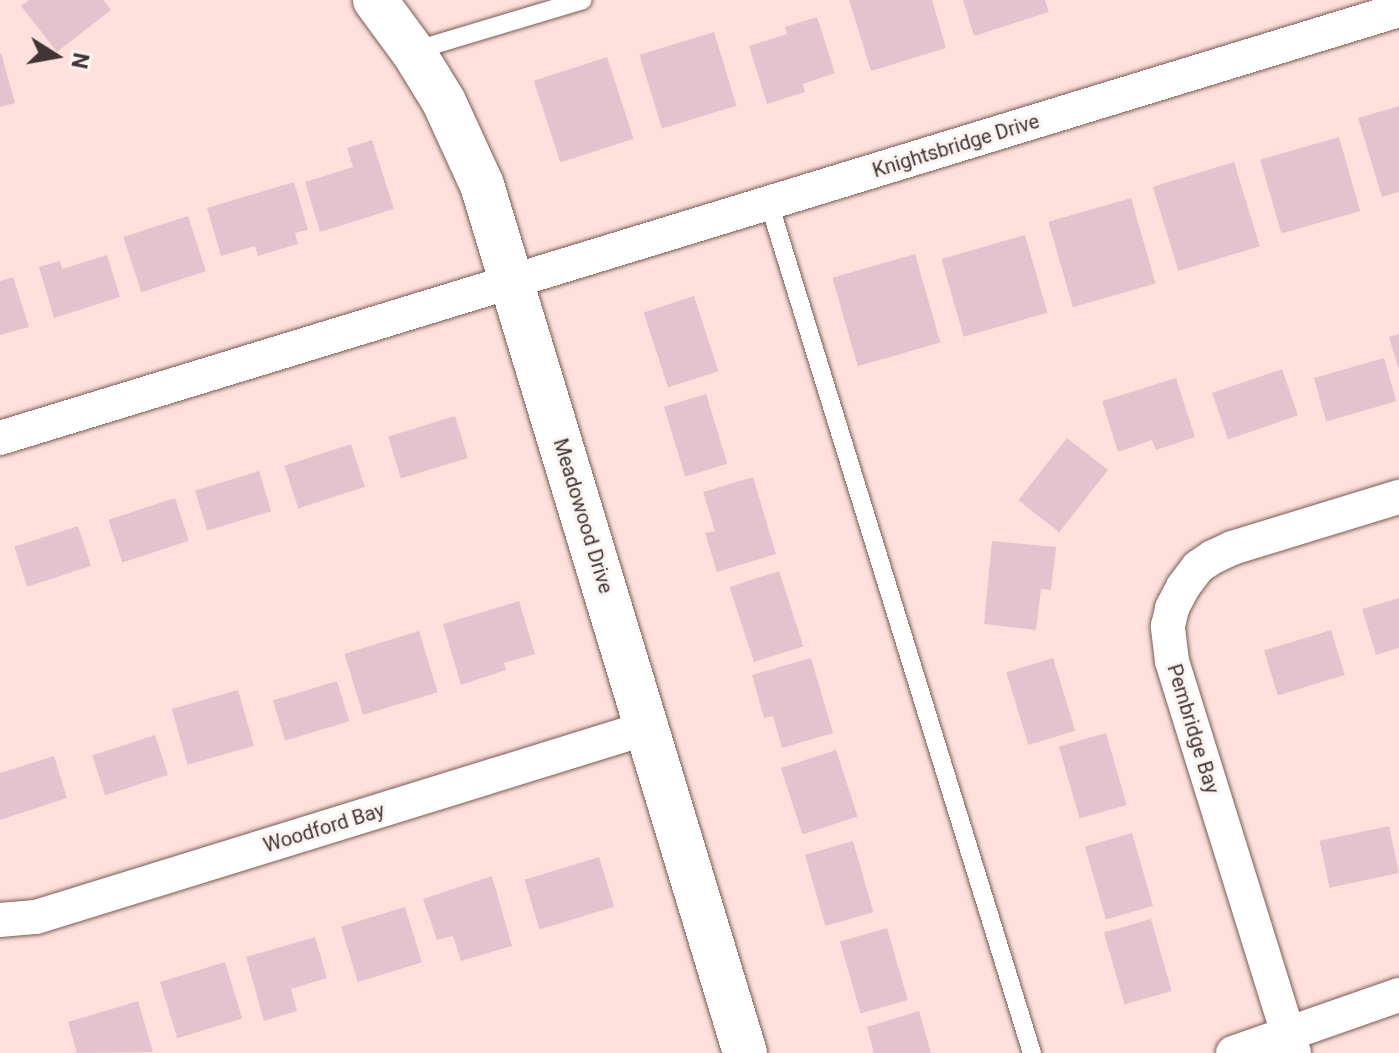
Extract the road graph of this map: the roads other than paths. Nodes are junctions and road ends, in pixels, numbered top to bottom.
1 (375, 0) edge
2 (583, 0) edge
3 (1399, 10) edge
4 (412, 51) junction
5 (769, 203) junction
6 (512, 280) junction
7 (0, 438) edge
8 (1399, 497) edge
9 (647, 728) junction
10 (0, 920) edge
11 (1399, 995) edge
12 (1291, 1042) edge
13 (745, 1053) edge
14 (1032, 1053) edge
15 (1233, 1053) edge

1 - 4 street, Meadowood Drive
2 - 4 lane
3 - 5 street, Knightsbridge Drive
4 - 6 street, Meadowood Drive
5 - 6 street, Knightsbridge Drive
5 - 14 lane
6 - 7 street
6 - 9 street, Meadowood Drive
8 - 12 street, Pembridge Bay
9 - 10 street, Woodford Bay
9 - 13 street, Meadowood Drive
11 - 12 street
12 - 15 street

